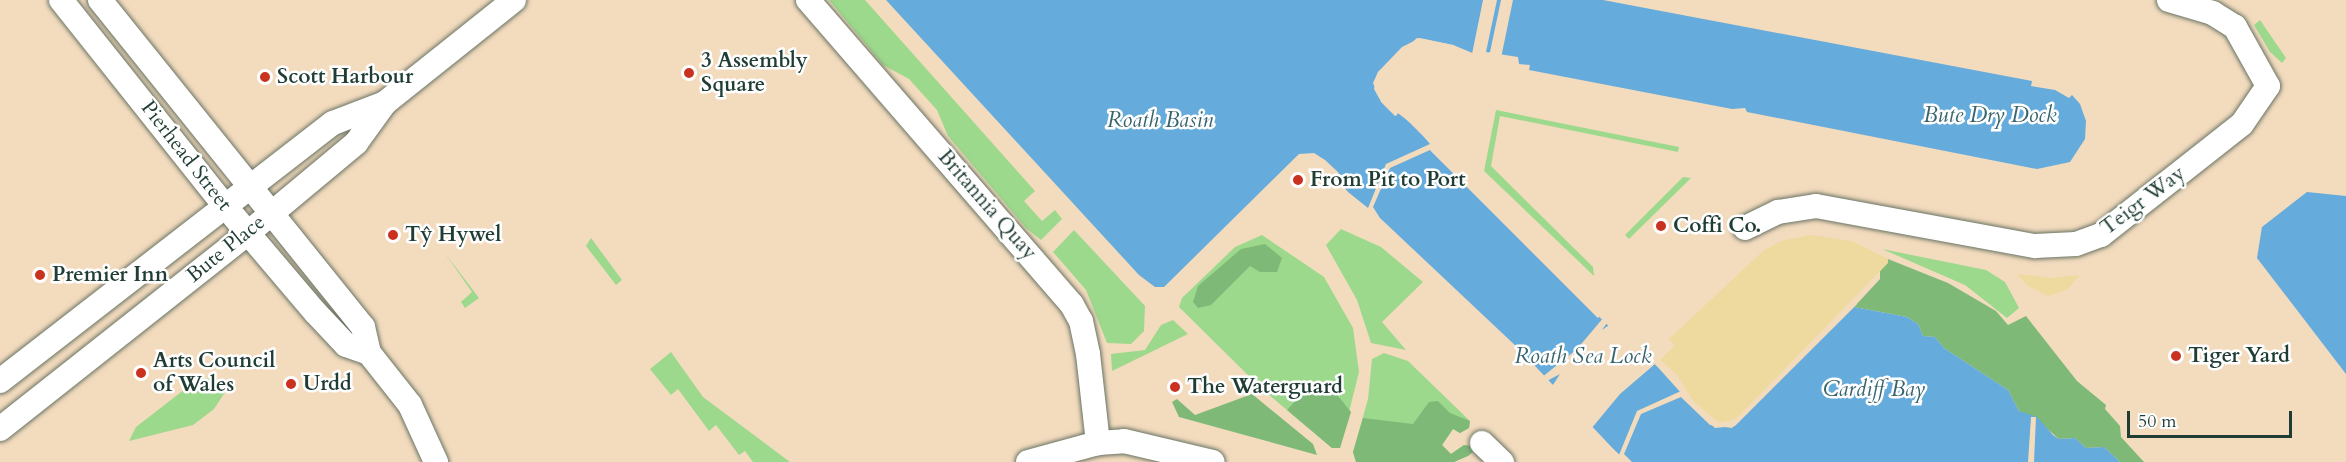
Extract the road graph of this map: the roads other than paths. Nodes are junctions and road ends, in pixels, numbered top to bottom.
1 (61, 0) edge
2 (100, 0) edge
3 (514, 0) edge
4 (808, 0) edge
5 (2169, 0) edge
6 (385, 103) junction
7 (251, 185) junction
8 (225, 206) junction
9 (271, 212) junction
10 (1745, 228) dead end
11 (248, 233) junction
12 (369, 353) junction
13 (0, 381) edge
14 (0, 429) edge
15 (1098, 443) junction
16 (1482, 443) dead end
17 (1507, 460) edge
18 (436, 462) edge
19 (1028, 462) edge
20 (1212, 462) edge

1 - 8 street, Pierhead Street
2 - 7 street, Pierhead Street
3 - 6 street, Bute Place
4 - 15 street, Britannia Quay
5 - 10 street, Teigr Way
6 - 7 street, Bute Place
6 - 9 street, Bute Place
7 - 8 street, Bute Place
7 - 9 street, Pierhead Street
8 - 11 street, Pierhead Street
8 - 13 street, Bute Place
9 - 11 street, Bute Place
9 - 12 street, Pierhead Street
11 - 12 street, Pierhead Street
11 - 14 street, Bute Place
12 - 18 street, Pierhead Street
15 - 19 street
15 - 20 street
16 - 17 street

